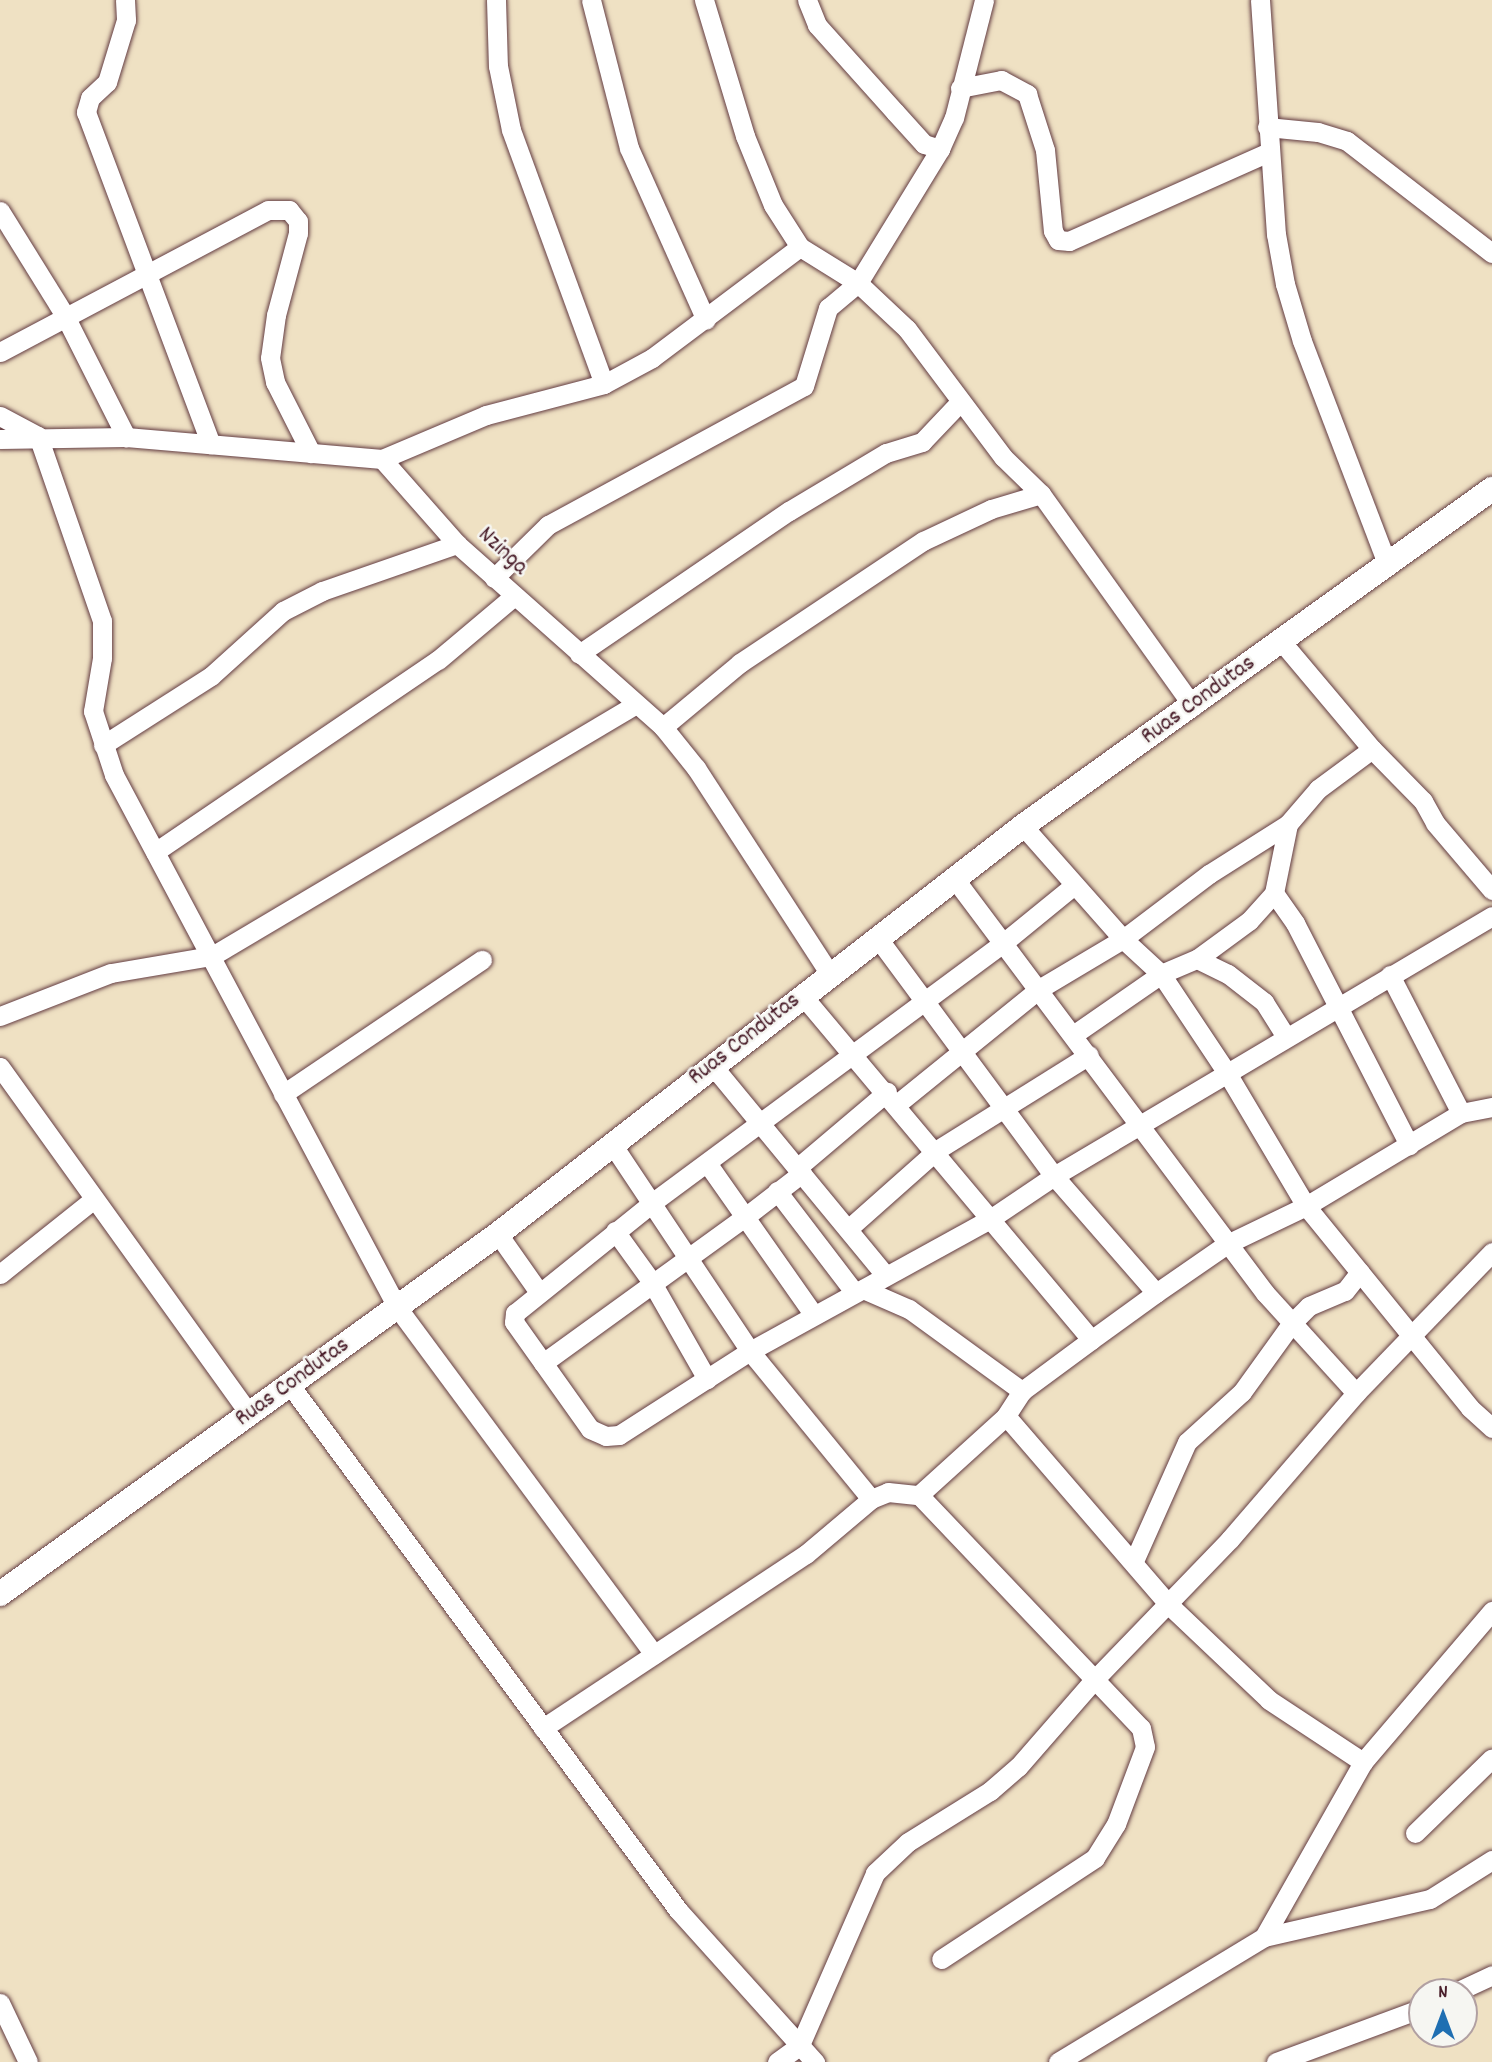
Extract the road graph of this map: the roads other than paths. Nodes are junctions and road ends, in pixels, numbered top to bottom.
1 (125, 0) edge
2 (496, 0) edge
3 (591, 0) edge
4 (704, 0) edge
5 (807, 0) edge
6 (984, 0) edge
7 (1260, 0) edge
8 (960, 88) junction
9 (1267, 127) junction
10 (940, 149) junction
11 (1269, 152) junction
12 (0, 211) edge
13 (800, 247) junction
14 (1492, 253) edge
15 (148, 273) junction
16 (858, 283) junction
17 (65, 316) junction
18 (706, 320) junction
19 (0, 352) edge
20 (604, 384) junction
21 (960, 402) junction
22 (0, 416) edge
23 (38, 436) junction
24 (127, 437) junction
25 (0, 439) edge
26 (211, 444) junction
27 (311, 453) junction
28 (382, 459) junction
29 (1492, 489) edge
30 (1041, 494) junction
31 (457, 544) junction
32 (1387, 564) junction
33 (494, 578) junction
34 (514, 596) junction
35 (1281, 641) junction
36 (579, 654) junction
37 (636, 704) junction
38 (1193, 706) junction
39 (663, 727) junction
40 (103, 745) junction
41 (1372, 750) junction
42 (1288, 824) junction
43 (1023, 826) junction
44 (155, 852) junction
45 (954, 878) junction
46 (1073, 886) junction
47 (1492, 890) edge
48 (1274, 893) junction
49 (1492, 916) edge
50 (877, 937) junction
51 (1123, 939) junction
52 (1003, 943) junction
53 (212, 956) junction
54 (1197, 959) junction
55 (482, 960) dead end
56 (829, 973) junction
57 (1161, 974) junction
58 (1390, 975) junction
59 (1039, 989) junction
60 (802, 995) junction
61 (927, 1000) junction
62 (1336, 1006) junction
63 (0, 1016) edge
64 (1073, 1035) junction
65 (1286, 1037) junction
66 (961, 1049) junction
67 (854, 1055) junction
68 (1089, 1055) junction
69 (712, 1065) junction
70 (0, 1067) edge
71 (1227, 1073) junction
72 (284, 1094) junction
73 (892, 1098) junction
74 (1492, 1107) edge
75 (1002, 1108) junction
76 (1461, 1113) junction
77 (761, 1124) junction
78 (1142, 1125) junction
79 (612, 1144) junction
80 (1409, 1145) junction
81 (937, 1150) junction
82 (707, 1163) junction
83 (799, 1170) junction
84 (1054, 1176) junction
85 (777, 1191) junction
86 (94, 1199) junction
87 (652, 1203) junction
88 (1307, 1206) junction
89 (745, 1217) junction
90 (990, 1219) junction
91 (848, 1229) junction
92 (615, 1231) junction
93 (498, 1234) junction
94 (1227, 1244) junction
95 (1492, 1252) edge
96 (689, 1256) junction
97 (1360, 1272) junction
98 (0, 1273) edge
99 (886, 1276) junction
100 (651, 1281) junction
101 (538, 1291) junction
102 (859, 1291) junction
103 (1156, 1293) junction
104 (397, 1307) junction
105 (814, 1315) junction
106 (1290, 1324) junction
107 (1412, 1332) junction
108 (1091, 1340) junction
109 (750, 1351) junction
110 (543, 1363) junction
111 (707, 1379) junction
112 (290, 1385) junction
113 (1022, 1391) junction
114 (1356, 1392) junction
115 (250, 1415) junction
116 (1006, 1416) junction
117 (1492, 1428) edge
118 (919, 1495) junction
119 (872, 1499) junction
120 (1134, 1561) junction
121 (0, 1594) edge
122 (1168, 1604) junction
123 (1492, 1611) edge
124 (654, 1654) junction
125 (1094, 1680) junction
126 (543, 1728) junction
127 (1492, 1758) edge
128 (1363, 1762) junction
129 (1415, 1833) dead end
130 (1492, 1860) edge
131 (1264, 1937) junction
132 (941, 1959) dead end
133 (0, 2003) edge
134 (1408, 2013) edge
135 (800, 2045) junction
136 (28, 2062) edge
137 (776, 2062) edge
138 (816, 2062) edge
139 (1058, 2062) edge
140 (1276, 2062) edge

1 - 15 street
2 - 20 street
3 - 18 street
4 - 13 street
5 - 10 street
6 - 8 street
7 - 9 street
8 - 10 street
8 - 11 street
9 - 11 street
9 - 14 street
10 - 16 street
11 - 32 street
12 - 17 street
13 - 16 street
13 - 18 street
15 - 17 street
15 - 26 street
15 - 27 street
16 - 21 street
16 - 33 street
17 - 19 street
17 - 24 street
18 - 20 street
20 - 28 street
21 - 30 street
21 - 36 street
22 - 23 street
23 - 24 street
23 - 25 street
23 - 40 street
24 - 26 street
26 - 27 street
27 - 28 street
28 - 31 street, Nzinga
29 - 32 street, Ruas Condutas
30 - 38 street
30 - 39 street
31 - 33 street, Nzinga
31 - 40 street
32 - 35 street, Ruas Condutas
33 - 34 street, Nzinga
34 - 36 street, Nzinga
34 - 44 street
35 - 38 street, Ruas Condutas
35 - 41 street
36 - 37 street, Nzinga
37 - 39 street, Nzinga
37 - 53 street
38 - 43 street, Ruas Condutas
39 - 56 street, Nzinga
40 - 44 street
41 - 42 street
41 - 47 street
42 - 48 street
42 - 51 street
43 - 45 street, Ruas Condutas
43 - 46 street
44 - 53 street
45 - 50 street, Ruas Condutas
45 - 52 street
46 - 51 street
46 - 52 street
48 - 54 street
48 - 62 street
49 - 58 street
50 - 56 street, Ruas Condutas
50 - 61 street
51 - 57 street
51 - 59 street
52 - 59 street
52 - 61 street
53 - 63 street
53 - 72 street
54 - 57 street
54 - 65 street
55 - 72 street
56 - 60 street, Ruas Condutas
57 - 64 street
57 - 71 street
58 - 62 street
58 - 76 street
59 - 64 street
59 - 66 street
60 - 67 street
60 - 69 street, Ruas Condutas
61 - 66 street
61 - 67 street
62 - 65 street
62 - 80 street
64 - 68 street
65 - 71 street
66 - 73 street
66 - 75 street
67 - 73 street
67 - 77 street
68 - 75 street
68 - 78 street
69 - 77 street
69 - 79 street, Ruas Condutas
70 - 86 street
71 - 78 street
71 - 88 street
72 - 104 street
73 - 81 street
73 - 83 street
74 - 76 street
75 - 81 street
75 - 84 street
76 - 80 street
77 - 82 street
77 - 83 street
78 - 84 street
78 - 94 street
79 - 87 street
79 - 93 street, Ruas Condutas
80 - 88 street
81 - 90 street
81 - 91 street
82 - 87 street
82 - 89 street
83 - 85 street
83 - 91 street
84 - 90 street
84 - 103 street
85 - 89 street
85 - 102 street
86 - 98 street
86 - 115 street
87 - 92 street
87 - 96 street
88 - 94 street
88 - 97 street
89 - 96 street
89 - 105 street
90 - 99 street
90 - 108 street
91 - 99 street
92 - 100 street
92 - 101 street
93 - 101 street
93 - 104 street, Ruas Condutas
94 - 103 street
94 - 106 street
95 - 107 street
96 - 100 street
96 - 109 street
97 - 106 street
97 - 107 street
99 - 102 street
100 - 110 street
100 - 111 street
101 - 110 street
102 - 105 street
102 - 113 street
103 - 108 street
104 - 112 street, Ruas Condutas
104 - 124 street
105 - 109 street
106 - 114 street
106 - 120 street
107 - 114 street
107 - 117 street
108 - 113 street
109 - 111 street
109 - 119 street
110 - 111 street
112 - 115 street, Ruas Condutas
112 - 126 street
113 - 116 street
114 - 122 street
115 - 121 street, Ruas Condutas
116 - 118 street
116 - 120 street
118 - 119 street
118 - 125 street
119 - 124 street
120 - 122 street
122 - 125 street
122 - 128 street
123 - 128 street
124 - 126 street
125 - 132 street
125 - 135 street
126 - 135 street
127 - 129 street
128 - 131 street
130 - 131 street
131 - 139 street
133 - 136 street
134 - 140 street
135 - 137 street
135 - 138 street

